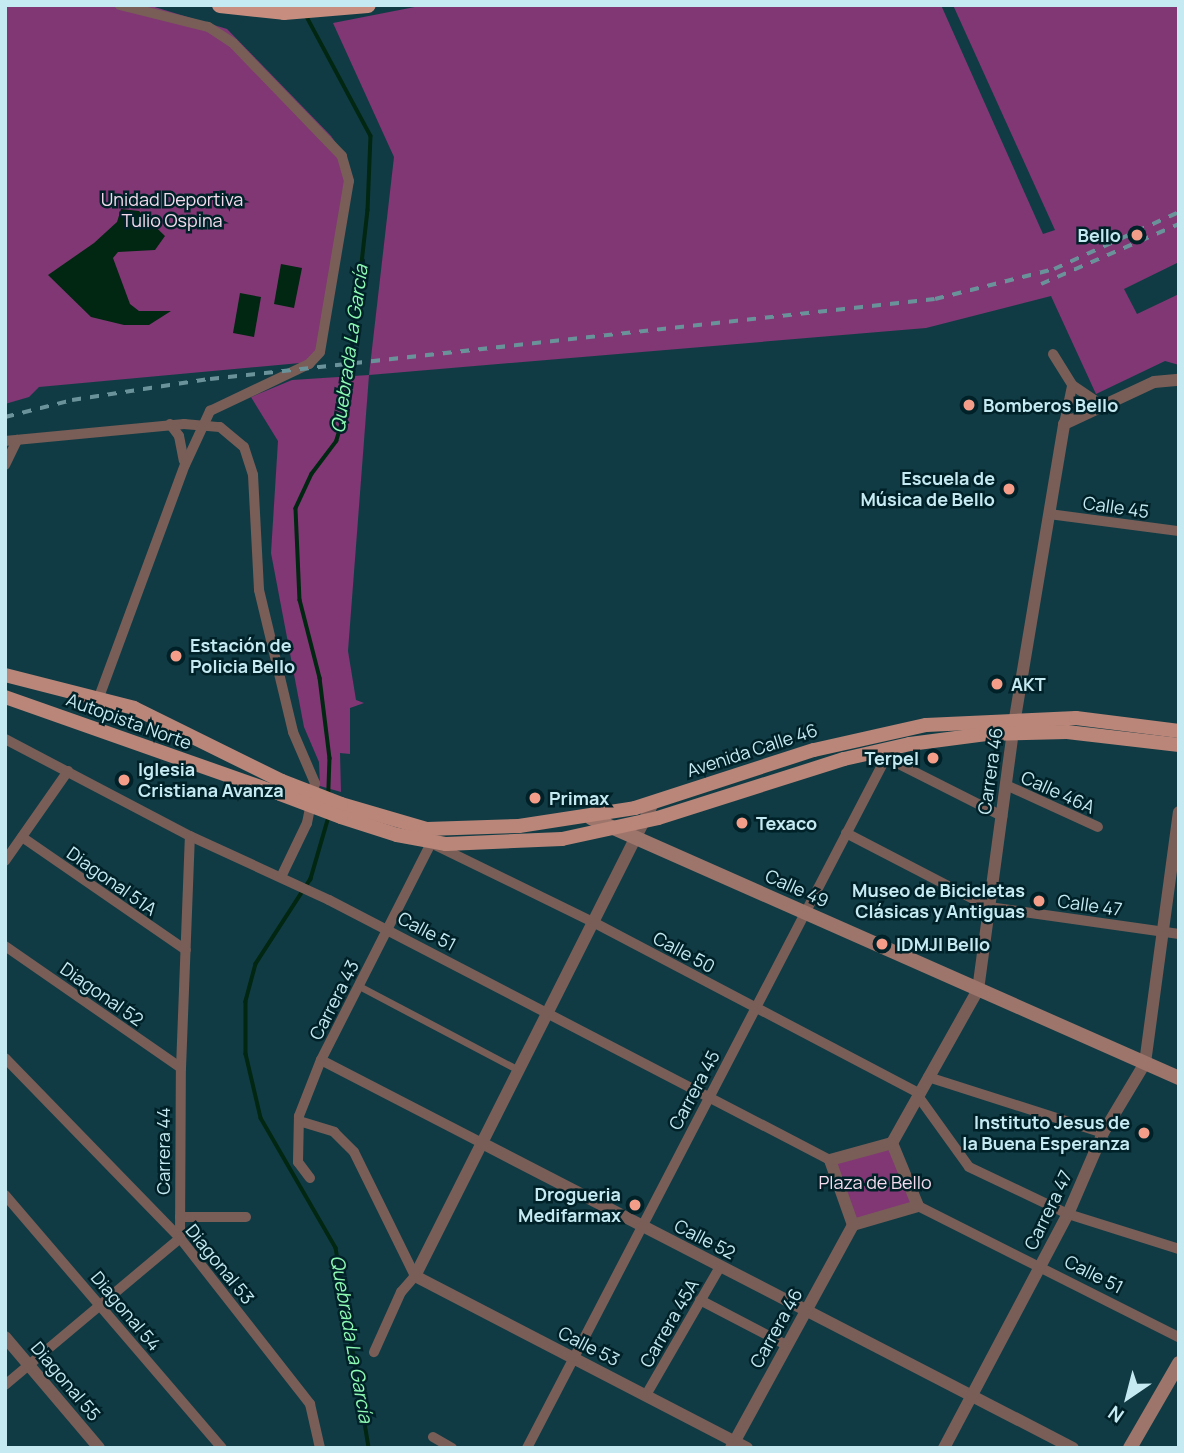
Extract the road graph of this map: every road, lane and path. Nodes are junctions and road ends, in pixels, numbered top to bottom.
1 (120, 5) edge
2 (220, 5) edge
3 (368, 5) edge
4 (1053, 354) dead end
5 (1179, 380) edge
6 (1072, 385) junction
7 (1103, 406) junction
8 (170, 424) junction
9 (1064, 424) junction
10 (201, 425) junction
11 (17, 440) junction
12 (5, 441) edge
13 (5, 465) edge
14 (185, 465) junction
15 (1049, 514) junction
16 (1179, 531) edge
17 (5, 675) edge
18 (99, 697) junction
19 (7, 700) edge
20 (1015, 718) junction
21 (1179, 731) edge
22 (1013, 734) junction
23 (5, 739) edge
24 (1179, 745) edge
25 (883, 752) junction
26 (68, 771) junction
27 (1006, 785) junction
28 (281, 788) junction
29 (653, 803) junction
30 (341, 811) junction
31 (1179, 812) edge
32 (1002, 816) junction
33 (591, 818) junction
34 (643, 822) junction
35 (1098, 827) dead end
36 (616, 829) junction
37 (846, 834) junction
38 (190, 836) junction
39 (22, 837) junction
40 (636, 838) junction
41 (431, 843) junction
42 (5, 861) edge
43 (281, 877) junction
44 (989, 906) junction
45 (804, 913) junction
46 (593, 922) junction
47 (387, 930) junction
48 (1163, 932) junction
49 (1179, 934) edge
50 (5, 946) edge
51 (186, 950) junction
52 (359, 986) junction
53 (978, 990) junction
54 (755, 1007) junction
55 (547, 1013) junction
56 (5, 1058) edge
57 (321, 1060) junction
58 (1145, 1063) junction
59 (181, 1068) junction
60 (518, 1070) junction
61 (928, 1077) junction
62 (1179, 1078) edge
63 (918, 1095) junction
64 (707, 1097) junction
65 (299, 1121) junction
66 (1103, 1133) junction
67 (482, 1143) junction
68 (892, 1143) junction
69 (830, 1160) junction
70 (310, 1178) dead end
71 (5, 1195) edge
72 (918, 1206) junction
73 (1068, 1214) junction
74 (180, 1217) junction
75 (246, 1217) dead end
76 (853, 1225) junction
77 (640, 1226) junction
78 (180, 1238) junction
79 (1179, 1249) edge
80 (1040, 1266) junction
81 (720, 1267) junction
82 (415, 1276) junction
83 (700, 1300) junction
84 (102, 1305) junction
85 (805, 1311) junction
86 (5, 1336) edge
87 (1179, 1337) edge
88 (786, 1345) junction
89 (374, 1352) dead end
90 (571, 1357) junction
91 (1179, 1363) edge
92 (31, 1365) junction
93 (5, 1385) edge
94 (646, 1395) junction
95 (970, 1397) junction
96 (433, 1437) dead end
97 (733, 1445) edge
98 (99, 1448) edge
99 (222, 1448) edge
100 (320, 1448) edge
101 (452, 1448) edge
102 (527, 1448) edge
103 (747, 1448) edge
104 (944, 1448) edge
105 (1073, 1448) edge
106 (1130, 1448) edge

1 - 10 street
2 - 3 highway
4 - 6 street
5 - 7 street
6 - 7 street
6 - 9 street, Carrera 46
7 - 9 street
8 - 10 street
8 - 11 street
8 - 14 street
9 - 15 street, Carrera 46
10 - 14 street
10 - 43 street
11 - 12 street
11 - 13 street
14 - 18 street
15 - 16 street, Calle 45
15 - 20 street, Carrera 46
17 - 18 main road, Autopista Norte
18 - 28 main road, Autopista Norte
19 - 28 main road, Autopista Norte
20 - 21 main road, Avenida Calle 46
20 - 22 street, Carrera 46
20 - 29 main road, Avenida Calle 46
22 - 24 main road, Avenida Calle 46
22 - 25 main road, Avenida Calle 46
22 - 27 street, Carrera 46
23 - 26 street, Calle 51
25 - 32 street
25 - 34 main road, Avenida Calle 46
25 - 37 street, Carrera 45
26 - 38 street, Calle 51
26 - 39 street
27 - 32 street, Carrera 46
27 - 35 street, Calle 46A
28 - 30 main road, bridge
29 - 33 main road, Avenida Calle 46
29 - 34 street
30 - 33 main road, Avenida Calle 46
30 - 41 main road, Avenida Calle 46
31 - 48 street, Carrera 47
32 - 44 street, Carrera 46
33 - 36 main road, Calle 49
34 - 36 main road, Avenida Calle 46
34 - 40 street
36 - 40 main road, Calle 49
36 - 41 main road, Avenida Calle 46
37 - 44 street, Calle 47
37 - 45 street, Carrera 45
38 - 43 street, Calle 51
38 - 51 street, Carrera 44
39 - 42 street
39 - 51 street, Diagonal 51A
40 - 45 main road, Calle 49
40 - 46 street
41 - 46 street, Calle 50
41 - 47 street, Carrera 43
43 - 47 street, Calle 51
44 - 48 street, Calle 47
44 - 53 street, Carrera 46
45 - 53 main road, Calle 49
45 - 54 street, Carrera 45
46 - 54 street, Calle 50
46 - 55 street
47 - 52 street, Carrera 43
47 - 55 street, Calle 51
48 - 49 street, Calle 47
48 - 58 street, Carrera 47
50 - 59 street, Diagonal 52
51 - 59 street, Carrera 44
52 - 57 street, Carrera 43
52 - 60 street
53 - 58 main road, Calle 49
53 - 61 street, Carrera 46
54 - 63 street, Calle 50
54 - 64 street, Carrera 45
55 - 60 street
55 - 64 street, Calle 51
56 - 78 street, Diagonal 53
57 - 65 street, Carrera 43
57 - 67 street, Calle 52
58 - 62 main road, Calle 49
58 - 66 street, Carrera 47
59 - 74 street, Carrera 44
60 - 67 street
61 - 63 street, Carrera 46
61 - 66 street
63 - 68 street, Carrera 46
63 - 73 street, Calle 50
64 - 69 street, Calle 51
64 - 77 street, Carrera 45
65 - 70 street, Carrera 43
65 - 82 street
66 - 73 street, Carrera 47
67 - 77 street, Calle 52
67 - 82 street
68 - 69 street
68 - 72 street
69 - 76 street
71 - 84 street, Diagonal 54
72 - 76 street
72 - 80 street, Calle 51
73 - 79 street, Calle 50
73 - 80 street, Carrera 47
74 - 75 street
74 - 78 street, Carrera 44
76 - 85 street, Carrera 46
77 - 81 street, Calle 52
77 - 90 street, Carrera 45
78 - 84 street
78 - 100 street, Diagonal 53
80 - 87 street, Calle 51
80 - 95 street, Carrera 47
81 - 83 street, Carrera 45A
81 - 85 street, Calle 52
82 - 89 street
82 - 90 street, Calle 53
83 - 88 street
83 - 94 street, Carrera 45A
84 - 92 street
84 - 99 street, Diagonal 54
85 - 88 street, Carrera 46
85 - 95 street, Calle 52
86 - 92 street, Diagonal 55
88 - 97 street, Carrera 46
90 - 94 street, Calle 53
90 - 102 street, Carrera 45
91 - 106 main road
92 - 93 street
92 - 98 street, Diagonal 55
94 - 97 street, Calle 53
95 - 104 street, Carrera 47
95 - 105 street, Calle 52
96 - 101 street
97 - 103 street, Calle 53

